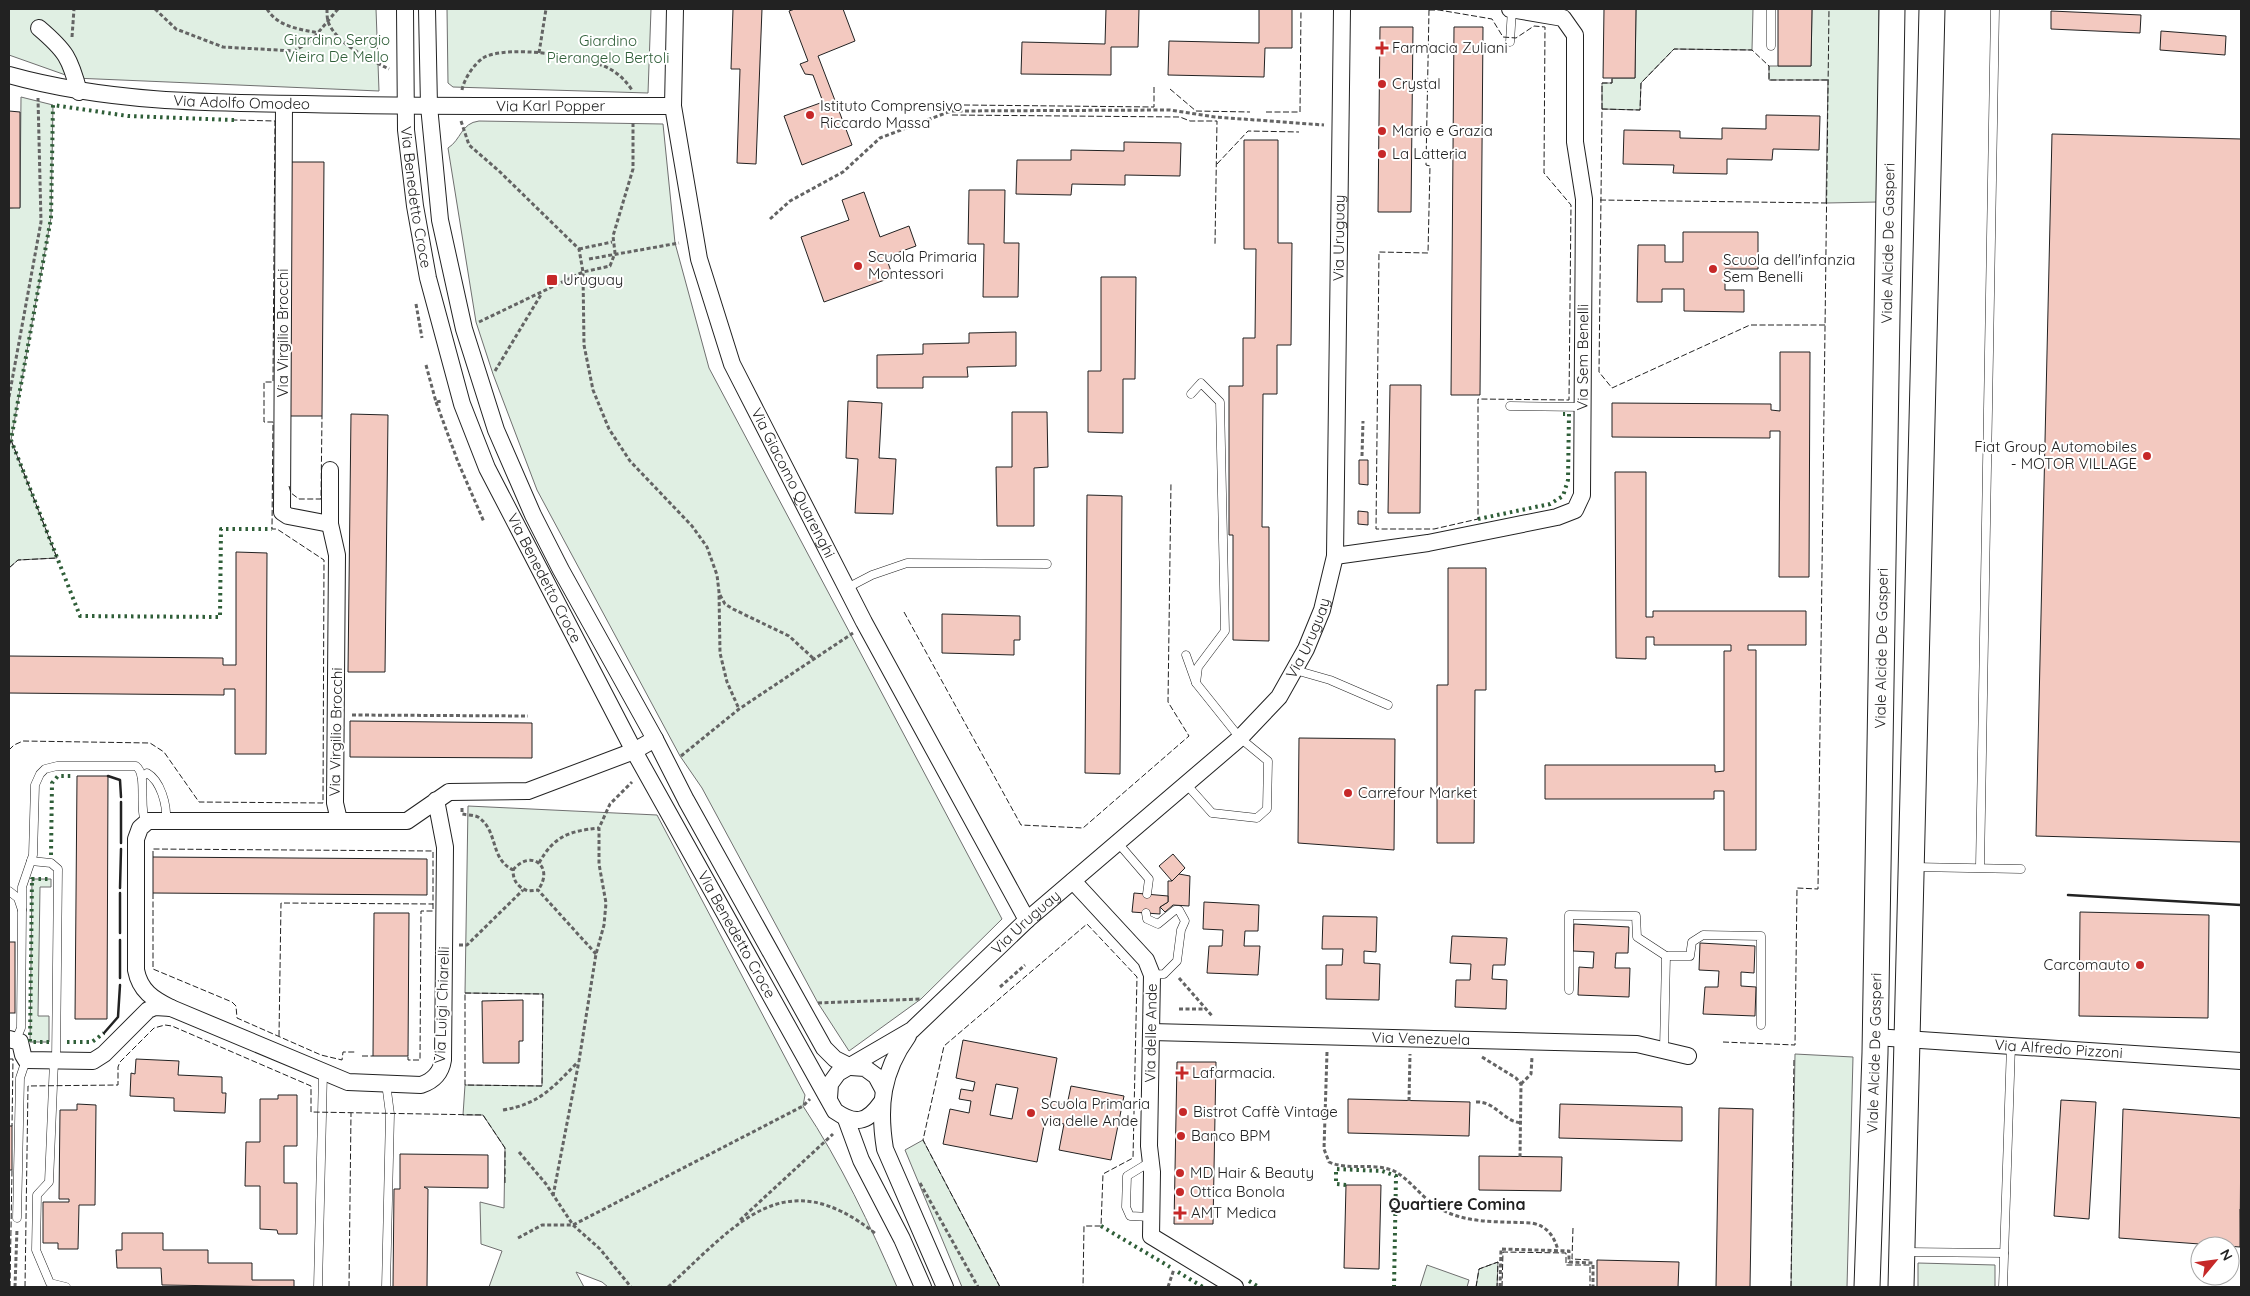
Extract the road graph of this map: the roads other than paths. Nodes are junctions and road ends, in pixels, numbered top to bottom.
1 (405, 9) edge
2 (427, 9) edge
3 (676, 9) edge
4 (1342, 9) edge
5 (1511, 9) edge
6 (1772, 9) edge
7 (1892, 9) edge
8 (1932, 9) edge
9 (1995, 9) edge
10 (39, 28) dead end
11 (1510, 42) dead end
12 (1771, 46) dead end
13 (9, 75) edge
14 (79, 92) junction
15 (284, 104) junction
16 (405, 106) junction
17 (429, 106) junction
18 (673, 106) junction
19 (1191, 394) dead end
20 (1510, 406) dead end
21 (1584, 407) junction
22 (330, 470) dead end
23 (330, 524) junction
24 (1335, 556) junction
25 (1047, 564) dead end
26 (847, 588) junction
27 (1186, 655) dead end
28 (1295, 670) junction
29 (1196, 683) junction
30 (1388, 705) dead end
31 (1240, 738) junction
32 (655, 739) junction
33 (634, 751) junction
34 (142, 777) junction
35 (1187, 785) junction
36 (436, 800) junction
37 (166, 820) junction
38 (339, 820) junction
39 (146, 823) junction
40 (1118, 843) junction
41 (31, 861) junction
42 (1912, 867) junction
43 (1980, 867) junction
44 (2021, 869) dead end
45 (1073, 881) junction
46 (9, 891) edge
47 (1148, 894) dead end
48 (22, 910) junction
49 (1146, 913) dead end
50 (1027, 920) junction
51 (1666, 956) junction
52 (1152, 975) junction
53 (1569, 990) dead end
54 (171, 1008) junction
55 (1761, 1025) dead end
56 (912, 1030) junction
57 (1151, 1032) junction
58 (1875, 1037) junction
59 (10, 1039) edge
60 (1909, 1039) junction
61 (2010, 1045) junction
62 (1664, 1049) junction
63 (1688, 1056) dead end
64 (26, 1060) junction
65 (2241, 1060) edge
66 (55, 1062) junction
67 (851, 1067) junction
68 (323, 1072) junction
69 (386, 1084) junction
70 (882, 1096) junction
71 (821, 1098) junction
72 (846, 1119) junction
73 (1150, 1162) junction
74 (1151, 1217) junction
75 (18, 1218) road end
76 (1903, 1252) junction
77 (2004, 1253) junction
78 (66, 1287) edge
79 (318, 1287) edge
80 (386, 1287) edge
81 (923, 1287) edge
82 (945, 1287) edge
83 (1235, 1287) edge
84 (1867, 1287) edge
85 (1901, 1287) edge
86 (2003, 1287) edge

1 - 16 street, Via Benedetto Croce
2 - 17 street, Via Benedetto Croce
3 - 18 street, Via Giacomo Quarenghi
4 - 24 street, Via Uruguay
5 - 11 lane
5 - 21 street, Via Sem Benelli
6 - 12 lane
7 - 58 main road, Viale Alcide De Gasperi
8 - 42 main road
9 - 43 lane
10 - 14 street
13 - 14 street, Via Adolfo Omodeo
14 - 15 street, Via Adolfo Omodeo
15 - 16 street, Via Adolfo Omodeo
15 - 23 street, Via Virgilio Brocchi
16 - 17 street, Via Adolfo Omodeo
16 - 33 street, Via Benedetto Croce
17 - 18 street, Via Karl Popper
17 - 32 street, Via Benedetto Croce
18 - 26 street, Via Giacomo Quarenghi
19 - 29 lane
20 - 21 lane
21 - 24 street, Via Sem Benelli
22 - 23 street, Via Virgilio Brocchi
23 - 38 street, Via Virgilio Brocchi
24 - 28 street, Via Uruguay
25 - 26 lane
26 - 50 street, Via Giacomo Quarenghi
27 - 29 lane
28 - 30 lane
28 - 31 street, Via Uruguay
29 - 31 lane
31 - 35 street, Via Uruguay
31 - 35 lane
32 - 33 street
32 - 67 street, Via Benedetto Croce
33 - 36 street
33 - 71 street, Via Benedetto Croce
34 - 37 lane
34 - 39 lane
34 - 41 lane
35 - 40 street, Via Uruguay
36 - 38 street
36 - 69 street, Via Luigi Chiarelli
37 - 38 street
37 - 39 street
39 - 54 street, Via Luigi Chiarelli
40 - 45 street, Via Uruguay
40 - 47 lane
41 - 48 lane
41 - 66 lane
42 - 43 lane
42 - 60 main road
43 - 44 lane
45 - 50 street, Via Uruguay
45 - 52 street, Via delle Ande
46 - 48 lane
48 - 59 lane
49 - 52 lane
50 - 56 street, Via Uruguay
51 - 53 lane
51 - 55 lane
51 - 62 lane
52 - 57 street, Via delle Ande
54 - 66 street, Via Luigi Chiarelli
54 - 68 street, Via Luigi Chiarelli
56 - 67 street, Via Uruguay
56 - 70 street
57 - 62 street, Via Venezuela
57 - 73 street, Via delle Ande
58 - 60 street, Via Alfredo Pizzoni
58 - 84 main road, Viale Alcide De Gasperi
59 - 64 street
60 - 61 street, Via Alfredo Pizzoni
60 - 76 main road
61 - 65 street, Via Alfredo Pizzoni
61 - 77 lane
62 - 63 street, Via Venezuela
64 - 66 street, Via Luigi Chiarelli
64 - 75 lane
66 - 78 lane
67 - 70 street
67 - 71 street
68 - 69 street, Via Luigi Chiarelli
68 - 79 lane
69 - 80 lane
70 - 72 street
70 - 82 street
71 - 72 street
72 - 81 street
73 - 74 street, Via delle Ande
73 - 74 lane
74 - 83 street, Via delle Ande
76 - 77 lane
76 - 85 main road
77 - 86 lane

